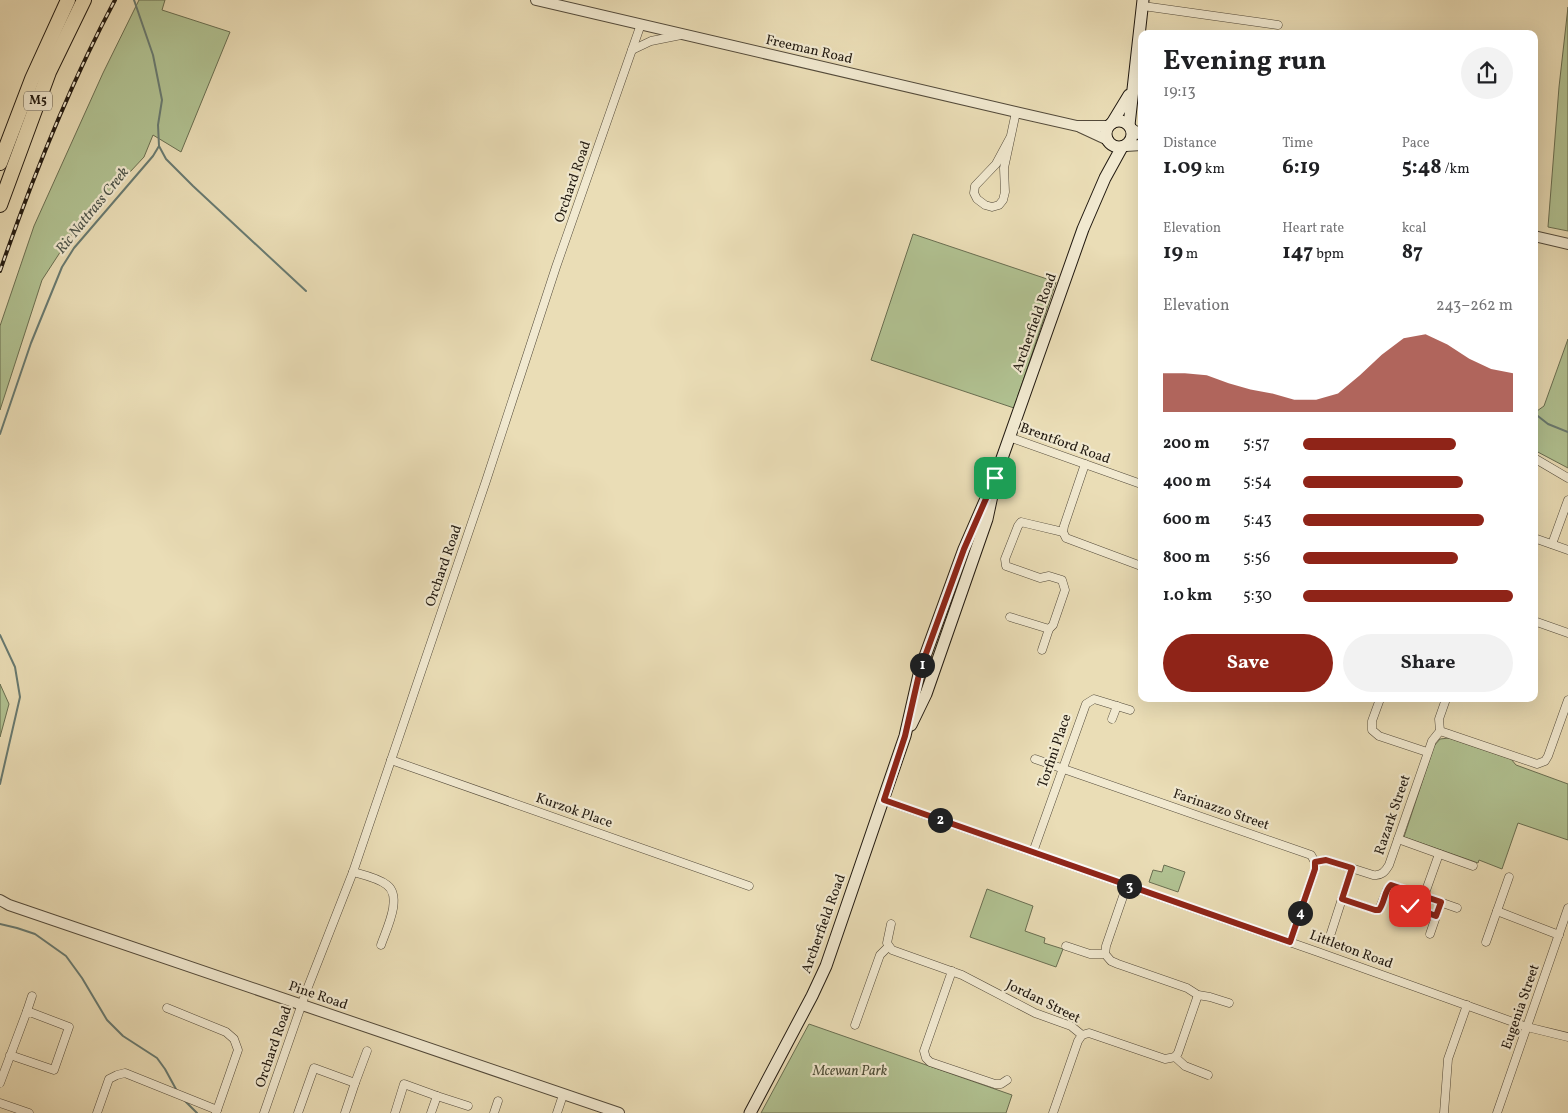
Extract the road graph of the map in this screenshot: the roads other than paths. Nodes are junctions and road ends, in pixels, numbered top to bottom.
1 (68, 0) edge
2 (84, 0) edge
3 (536, 0) edge
4 (1143, 3) edge
5 (641, 24) junction
6 (1278, 25) dead end
7 (1140, 30) edge
8 (682, 35) junction
9 (1138, 43) edge
10 (632, 50) junction
11 (1132, 91) junction
12 (1016, 112) junction
13 (18, 114) junction
14 (1111, 124) junction
15 (1077, 126) junction
16 (1134, 129) edge
17 (1010, 138) junction
18 (1109, 142) junction
19 (1138, 145) edge
20 (0, 146) edge
21 (1124, 146) junction
22 (0, 163) edge
23 (1105, 178) junction
24 (0, 205) edge
25 (1538, 237) edge
26 (1568, 244) edge
27 (1009, 437) junction
28 (1538, 460) edge
29 (1085, 464) junction
30 (1568, 478) edge
31 (1138, 483) edge
32 (1568, 500) edge
33 (1063, 532) junction
34 (1538, 539) edge
35 (1552, 544) junction
36 (1568, 550) edge
37 (1138, 565) edge
38 (1010, 617) dead end
39 (1538, 622) edge
40 (1049, 629) junction
41 (1568, 633) edge
42 (1042, 650) dead end
43 (1568, 700) edge
44 (1379, 702) edge
45 (1445, 702) edge
46 (1116, 706) junction
47 (1130, 710) dead end
48 (1112, 719) dead end
49 (1440, 731) junction
50 (1428, 752) junction
51 (1036, 759) dead end
52 (391, 760) junction
53 (1063, 768) junction
54 (884, 800) junction
55 (1398, 839) junction
56 (1033, 852) junction
57 (1439, 854) junction
58 (1315, 862) junction
59 (1474, 866) dead end
60 (1352, 868) junction
61 (353, 872) junction
62 (1509, 877) dead end
63 (1127, 885) junction
64 (749, 886) dead end
65 (1424, 896) junction
66 (1342, 899) junction
67 (1441, 902) junction
68 (3, 903) edge
69 (1410, 906) dead end
70 (1457, 908) dead end
71 (1568, 908) edge
72 (1497, 911) junction
73 (1436, 916) junction
74 (891, 924) dead end
75 (1331, 933) dead end
76 (1430, 934) dead end
77 (1559, 935) junction
78 (1290, 942) junction
79 (1486, 942) dead end
80 (381, 945) dead end
81 (1066, 946) dead end
82 (888, 947) junction
83 (1105, 954) junction
84 (952, 971) junction
85 (1198, 995) junction
86 (32, 996) dead end
87 (1229, 1003) dead end
88 (301, 1005) junction
89 (1467, 1005) junction
90 (167, 1008) dead end
91 (27, 1011) junction
92 (855, 1026) dead end
93 (1528, 1027) junction
94 (1082, 1035) junction
95 (1568, 1037) edge
96 (367, 1051) dead end
97 (10, 1055) junction
98 (1175, 1057) junction
99 (1208, 1075) dead end
100 (1007, 1080) dead end
101 (0, 1083) edge
102 (355, 1083) junction
103 (563, 1094) junction
104 (437, 1096) junction
105 (498, 1101) dead end
106 (0, 1103) edge
107 (468, 1106) dead end
108 (216, 1112) edge
109 (29, 1113) edge
110 (97, 1113) edge
111 (264, 1113) edge
112 (298, 1113) edge
113 (345, 1113) edge
114 (395, 1113) edge
115 (431, 1113) edge
116 (494, 1113) edge
117 (557, 1113) edge
118 (618, 1113) edge
119 (750, 1113) edge
120 (1053, 1113) edge
121 (1444, 1113) edge
122 (1497, 1113) edge

1 - 13 highway, M5
2 - 24 highway, M5
3 - 5 street, Freeman Road
4 - 6 street
4 - 7 main road
5 - 8 street, Freeman Road
5 - 10 street, Orchard Road
8 - 10 street
8 - 12 street, Freeman Road
9 - 11 main road
10 - 52 street, Orchard Road
11 - 14 main road
11 - 16 main road
12 - 15 street, Freeman Road
12 - 17 street
13 - 20 highway
13 - 22 highway, M5
14 - 15 street, Freeman Road
14 - 16 main road
14 - 18 main road
15 - 18 street, Freeman Road
16 - 21 main road
17 - 17 street
18 - 21 main road
18 - 23 main road, Archerfield Road
19 - 21 street
21 - 23 main road, Archerfield Road
23 - 27 main road, Archerfield Road
25 - 26 street
27 - 29 street, Brentford Road
27 - 54 main road, Archerfield Road
28 - 30 street
29 - 31 street, Brentford Road
29 - 33 street
32 - 35 street
33 - 37 street
33 - 40 street
34 - 35 street
35 - 36 street
38 - 40 street
39 - 41 street
40 - 42 street
43 - 49 street
44 - 50 street
45 - 49 street, Razark Street
46 - 47 street, Torfini Place
46 - 48 street
46 - 53 street, Torfini Place
49 - 50 street, Razark Street
50 - 55 street, Razark Street
51 - 53 street, Farinazzo Street
52 - 61 street, Orchard Road
52 - 64 street, Kurzok Place
53 - 56 street, Torfini Place
53 - 58 street, Farinazzo Street
54 - 56 street, Littleton Road
54 - 119 main road, Archerfield Road
55 - 57 street
55 - 60 street, Razark Street
56 - 63 street, Littleton Road
57 - 59 street
57 - 65 street
58 - 60 street, Razark Street
58 - 78 street
60 - 66 street
61 - 80 street
61 - 88 street, Orchard Road
62 - 72 street
63 - 78 street, Littleton Road
63 - 83 street
65 - 66 street
65 - 67 street
66 - 75 street
67 - 70 street
67 - 73 street
68 - 88 street, Pine Road
69 - 73 street
71 - 77 street, Eugenia Street
72 - 77 street
72 - 79 street
73 - 76 street
74 - 82 street
77 - 93 street, Eugenia Street
78 - 89 street, Littleton Road
81 - 83 street
82 - 84 street, Jordan Street
82 - 92 street
83 - 85 street
84 - 94 street, Jordan Street
84 - 100 street
85 - 87 street
85 - 98 street
86 - 91 street
88 - 103 street, Pine Road
88 - 111 street, Orchard Road
89 - 93 street, Littleton Road
89 - 121 street
90 - 108 street
91 - 97 street
91 - 97 street
93 - 95 street, Littleton Road
93 - 122 street, Eugenia Street
94 - 98 street, Jordan Street
94 - 120 street
96 - 102 street
97 - 101 street
98 - 99 street, Jordan Street
102 - 112 street
102 - 113 street
103 - 117 street
103 - 118 street, Pine Road
104 - 107 street
104 - 114 street
104 - 115 street
105 - 116 street
106 - 109 street
108 - 110 street

